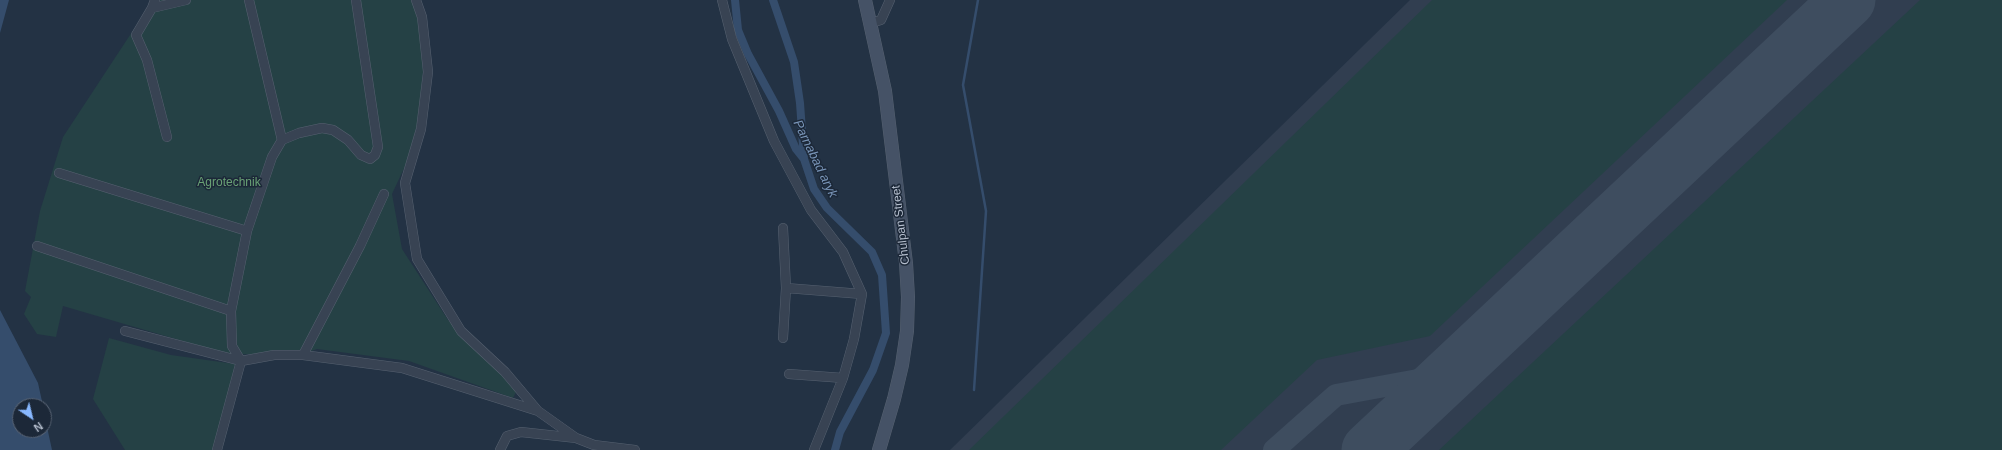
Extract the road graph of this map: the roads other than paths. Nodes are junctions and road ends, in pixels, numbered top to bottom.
1 (186, 0) edge
2 (249, 0) edge
3 (356, 0) edge
4 (416, 0) edge
5 (722, 0) edge
6 (866, 0) edge
7 (890, 0) edge
8 (154, 4) edge
9 (871, 24) junction
10 (167, 137) dead end
11 (282, 140) junction
12 (59, 173) dead end
13 (384, 194) dead end
14 (783, 228) dead end
15 (247, 231) junction
16 (37, 246) dead end
17 (786, 288) junction
18 (862, 294) junction
19 (231, 311) junction
20 (125, 331) dead end
21 (783, 338) dead end
22 (303, 355) junction
23 (241, 361) junction
24 (789, 374) dead end
25 (843, 378) junction
26 (538, 411) junction
27 (883, 435) junction
28 (576, 438) junction
29 (593, 448) edge
30 (217, 450) edge
31 (500, 450) edge
32 (635, 450) edge
33 (814, 450) edge
34 (875, 450) edge
35 (879, 450) edge

1 - 8 street
2 - 11 street
3 - 11 street
4 - 26 street
5 - 18 street
6 - 9 main road, Chulpan Street
7 - 9 street
8 - 10 street
9 - 27 main road, Chulpan Street
11 - 15 street
12 - 15 street
13 - 22 street
14 - 17 street
15 - 19 street
16 - 19 street
17 - 18 street
17 - 21 street
18 - 25 street
19 - 23 street
20 - 23 street
22 - 23 street
22 - 26 street
23 - 30 street
24 - 25 street
25 - 33 street
26 - 28 street
27 - 34 street
27 - 35 main road, Chulpan Street
28 - 29 street
28 - 31 street
29 - 32 street

